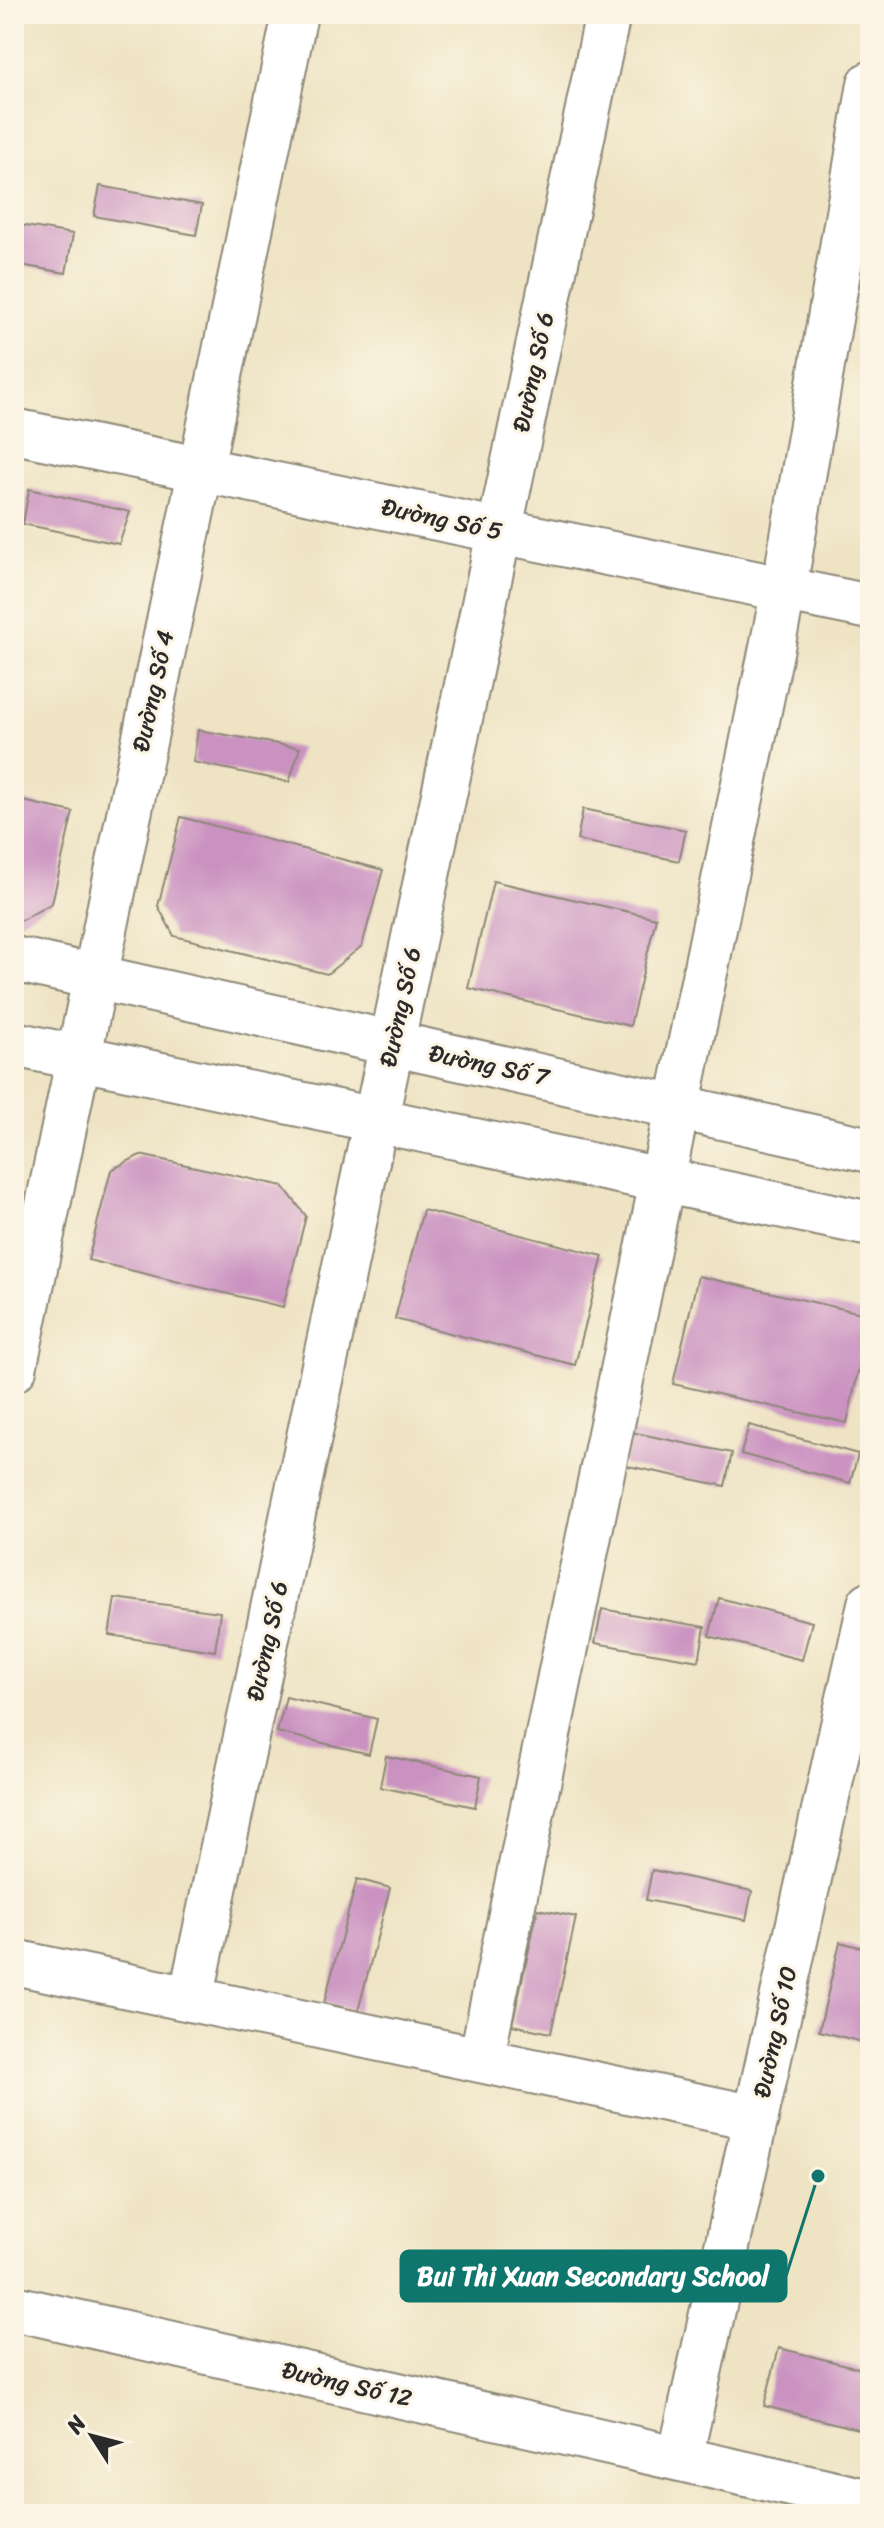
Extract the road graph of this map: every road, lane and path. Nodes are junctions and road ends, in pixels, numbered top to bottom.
1 (295, 14) edge
2 (608, 14) edge
3 (870, 84) edge
4 (14, 431) edge
5 (200, 469) junction
6 (500, 531) junction
7 (784, 589) junction
8 (870, 607) edge
9 (14, 959) edge
10 (93, 977) junction
11 (14, 1044) edge
12 (392, 1044) junction
13 (76, 1057) junction
14 (677, 1107) junction
15 (377, 1120) junction
16 (870, 1150) edge
17 (662, 1180) junction
18 (870, 1224) edge
19 (14, 1369) edge
20 (870, 1604) edge
21 (14, 1962) edge
22 (191, 1999) junction
23 (481, 2060) junction
24 (756, 2118) junction
25 (14, 2308) edge
26 (680, 2458) junction
27 (870, 2502) edge

1 - 5 street, Đường Số 4
2 - 6 street, Đường Số 6
3 - 7 street
4 - 5 street, Đường Số 5
5 - 6 street, Đường Số 5
5 - 10 street, Đường Số 4
6 - 7 street, Đường Số 5
6 - 12 street, Đường Số 6
7 - 8 street, Đường Số 5
7 - 14 street
9 - 10 street, Đường Số 7
10 - 12 street, Đường Số 7
10 - 13 street, Đường Số 4
11 - 13 street
12 - 14 street, Đường Số 7
12 - 15 street, Đường Số 6
13 - 15 street
13 - 19 street, Đường Số 4
14 - 16 street, Đường Số 7
14 - 17 street
15 - 17 street
15 - 22 street, Đường Số 6
17 - 18 street
17 - 23 street
20 - 24 street, Đường Số 10
21 - 22 street
22 - 23 street
23 - 24 street
24 - 26 street, Đường Số 10
25 - 26 street, Đường Số 12
26 - 27 street, Đường Số 12

